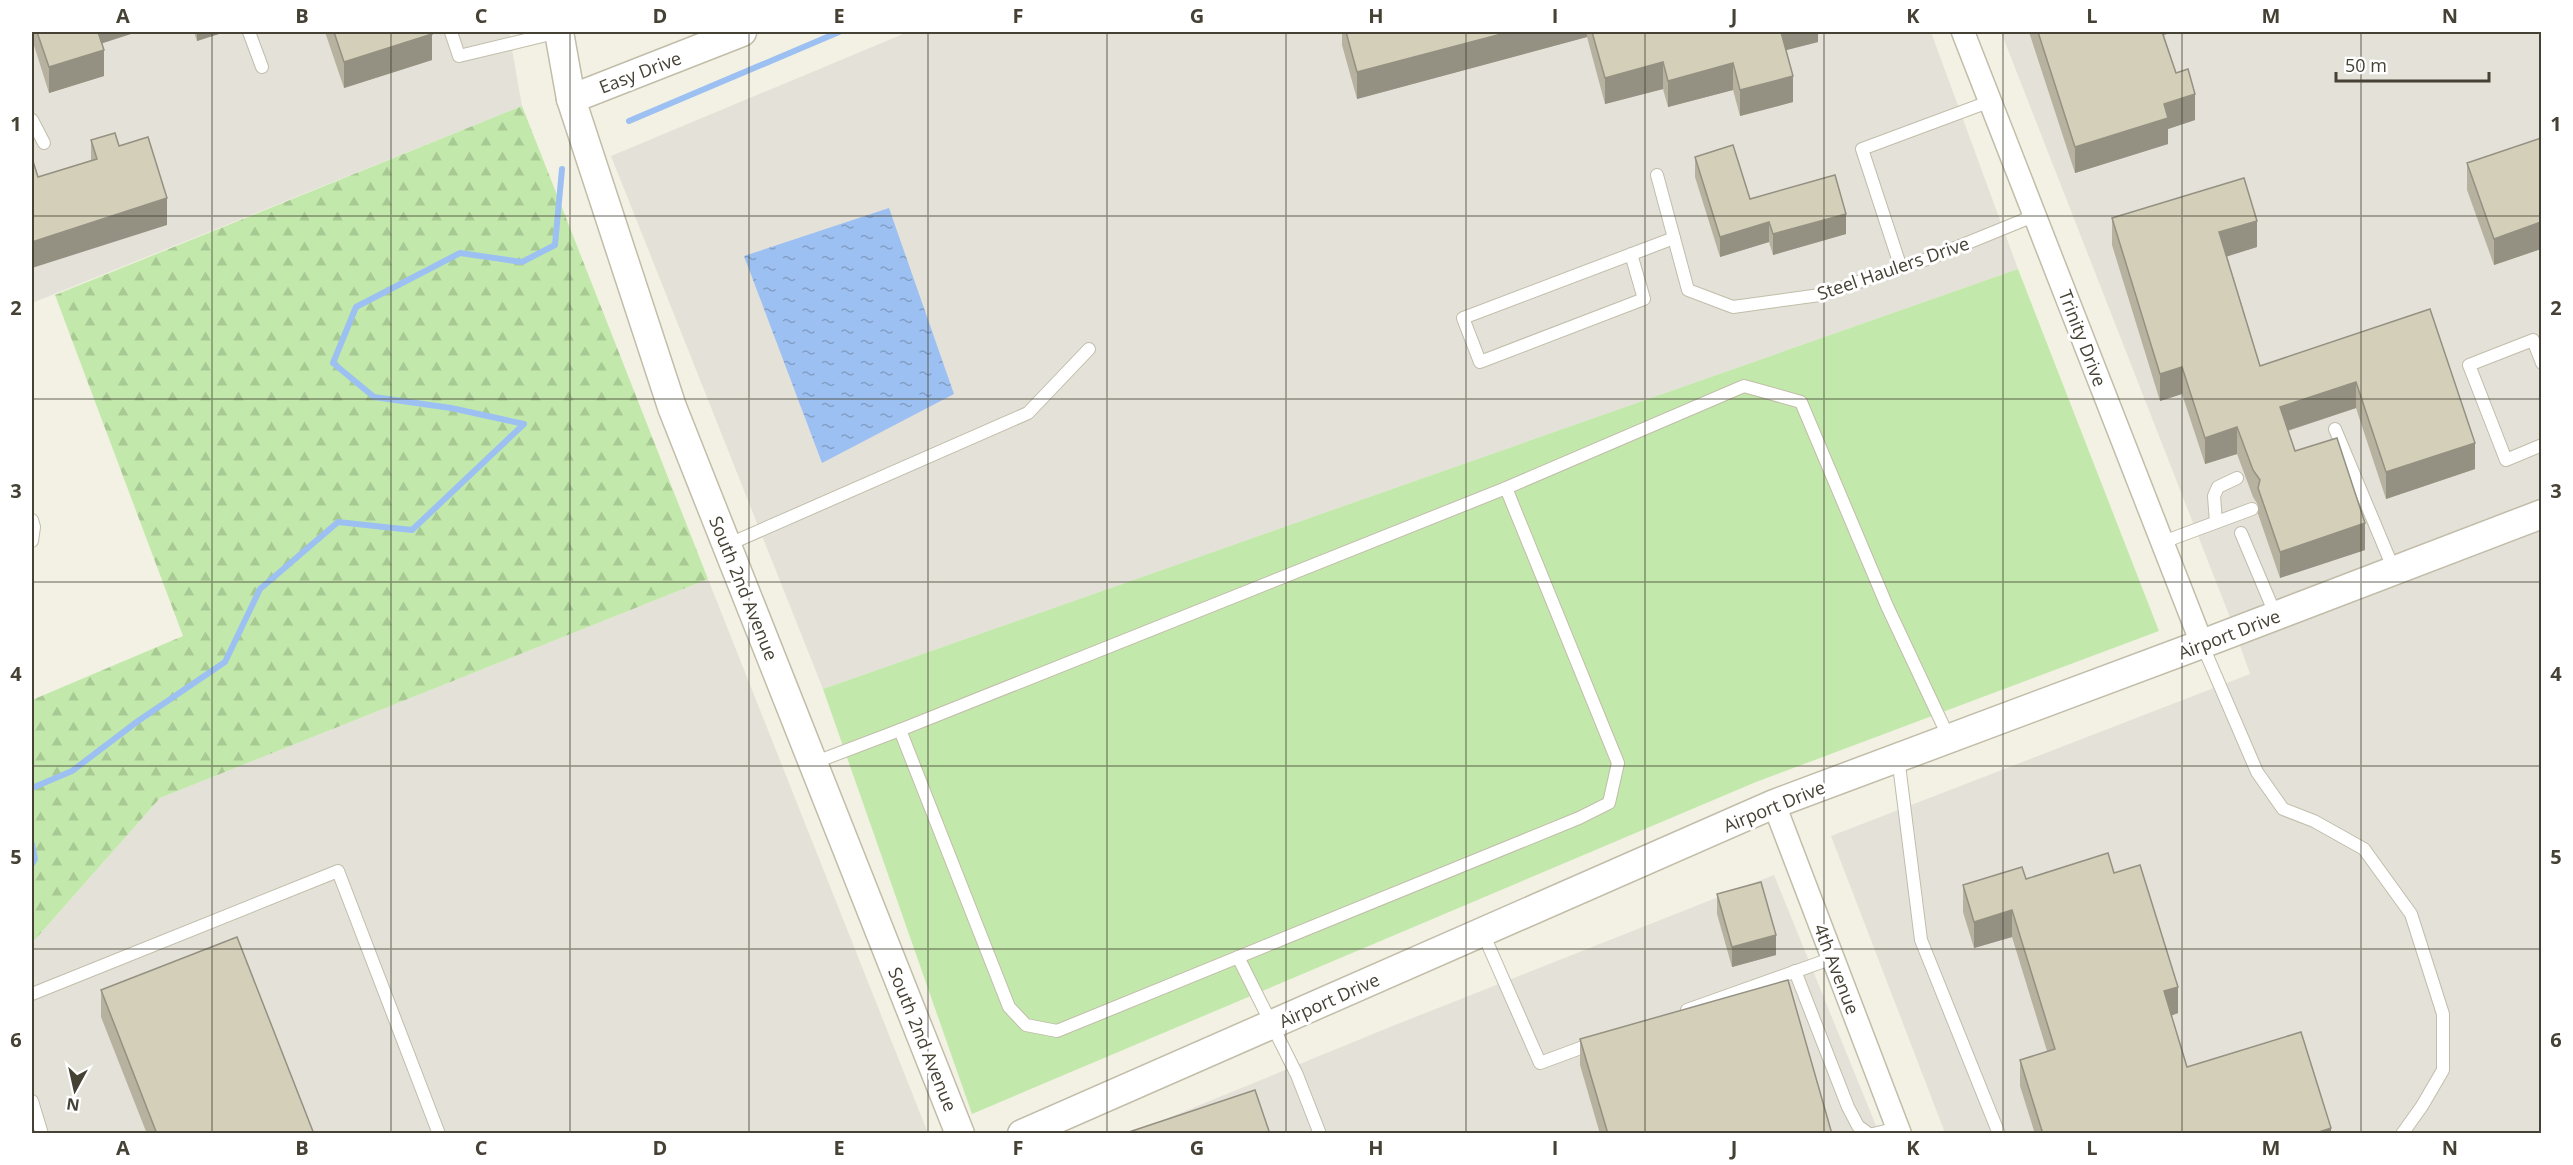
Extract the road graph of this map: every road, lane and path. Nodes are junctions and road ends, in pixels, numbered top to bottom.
1 (249, 32) edge
2 (451, 32) edge
3 (559, 32) edge
4 (742, 32) edge
5 (1963, 32) edge
6 (261, 67) dead end
7 (571, 99) junction
8 (1991, 101) junction
9 (32, 120) edge
10 (44, 143) dead end
11 (1657, 175) dead end
12 (2036, 214) junction
13 (1674, 238) junction
14 (1631, 254) junction
15 (1901, 268) junction
16 (1089, 349) dead end
17 (2541, 363) edge
18 (2335, 429) dead end
19 (2541, 445) edge
20 (2237, 478) dead end
21 (1506, 488) junction
22 (2252, 509) dead end
23 (2541, 514) edge
24 (32, 520) edge
25 (2216, 522) junction
26 (2241, 533) dead end
27 (32, 541) edge
28 (2163, 543) junction
29 (727, 545) junction
30 (2394, 570) junction
31 (2277, 616) junction
32 (2202, 644) junction
33 (900, 730) junction
34 (1949, 738) junction
35 (1898, 758) junction
36 (813, 763) junction
37 (1774, 804) junction
38 (1482, 931) junction
39 (1238, 957) junction
40 (1833, 958) junction
41 (1795, 971) junction
42 (32, 994) edge
43 (1673, 1014) edge
44 (1272, 1025) junction
45 (1606, 1038) edge
46 (32, 1101) edge
47 (1899, 1131) edge
48 (42, 1134) edge
49 (439, 1134) edge
50 (960, 1134) edge
51 (1022, 1134) edge
52 (1320, 1134) edge
53 (1871, 1134) edge
54 (1999, 1134) edge
55 (2402, 1134) edge

1 - 6 lane
2 - 3 lane
3 - 7 street, South 2nd Avenue
4 - 7 street, Easy Drive
5 - 8 street, Trinity Drive
7 - 29 street, South 2nd Avenue
8 - 12 street, Trinity Drive
8 - 15 lane
9 - 10 lane
11 - 13 lane, Steel Haulers Drive
12 - 15 lane, Steel Haulers Drive
12 - 28 street, Trinity Drive
13 - 14 lane
13 - 15 lane, Steel Haulers Drive
14 - 14 lane
16 - 29 lane
17 - 19 lane
18 - 30 lane
20 - 25 lane
21 - 33 lane
21 - 34 lane
21 - 39 lane
22 - 25 lane
23 - 30 street, Airport Drive
24 - 27 lane
25 - 28 lane
26 - 31 lane
28 - 32 street, Trinity Drive
29 - 36 street, South 2nd Avenue
30 - 31 street, Airport Drive
31 - 32 street, Airport Drive
32 - 34 street, Airport Drive
32 - 55 lane
33 - 36 lane
33 - 39 lane
34 - 35 street, Airport Drive
35 - 37 street, Airport Drive
35 - 54 lane
36 - 50 street, South 2nd Avenue
37 - 38 street, Airport Drive
37 - 40 street, 4th Avenue
38 - 44 street, Airport Drive
38 - 45 lane
39 - 44 lane
40 - 41 lane
40 - 47 street, 4th Avenue
41 - 43 lane
41 - 53 lane
42 - 49 lane
44 - 51 street, Airport Drive
44 - 52 lane
46 - 48 lane
47 - 53 lane

